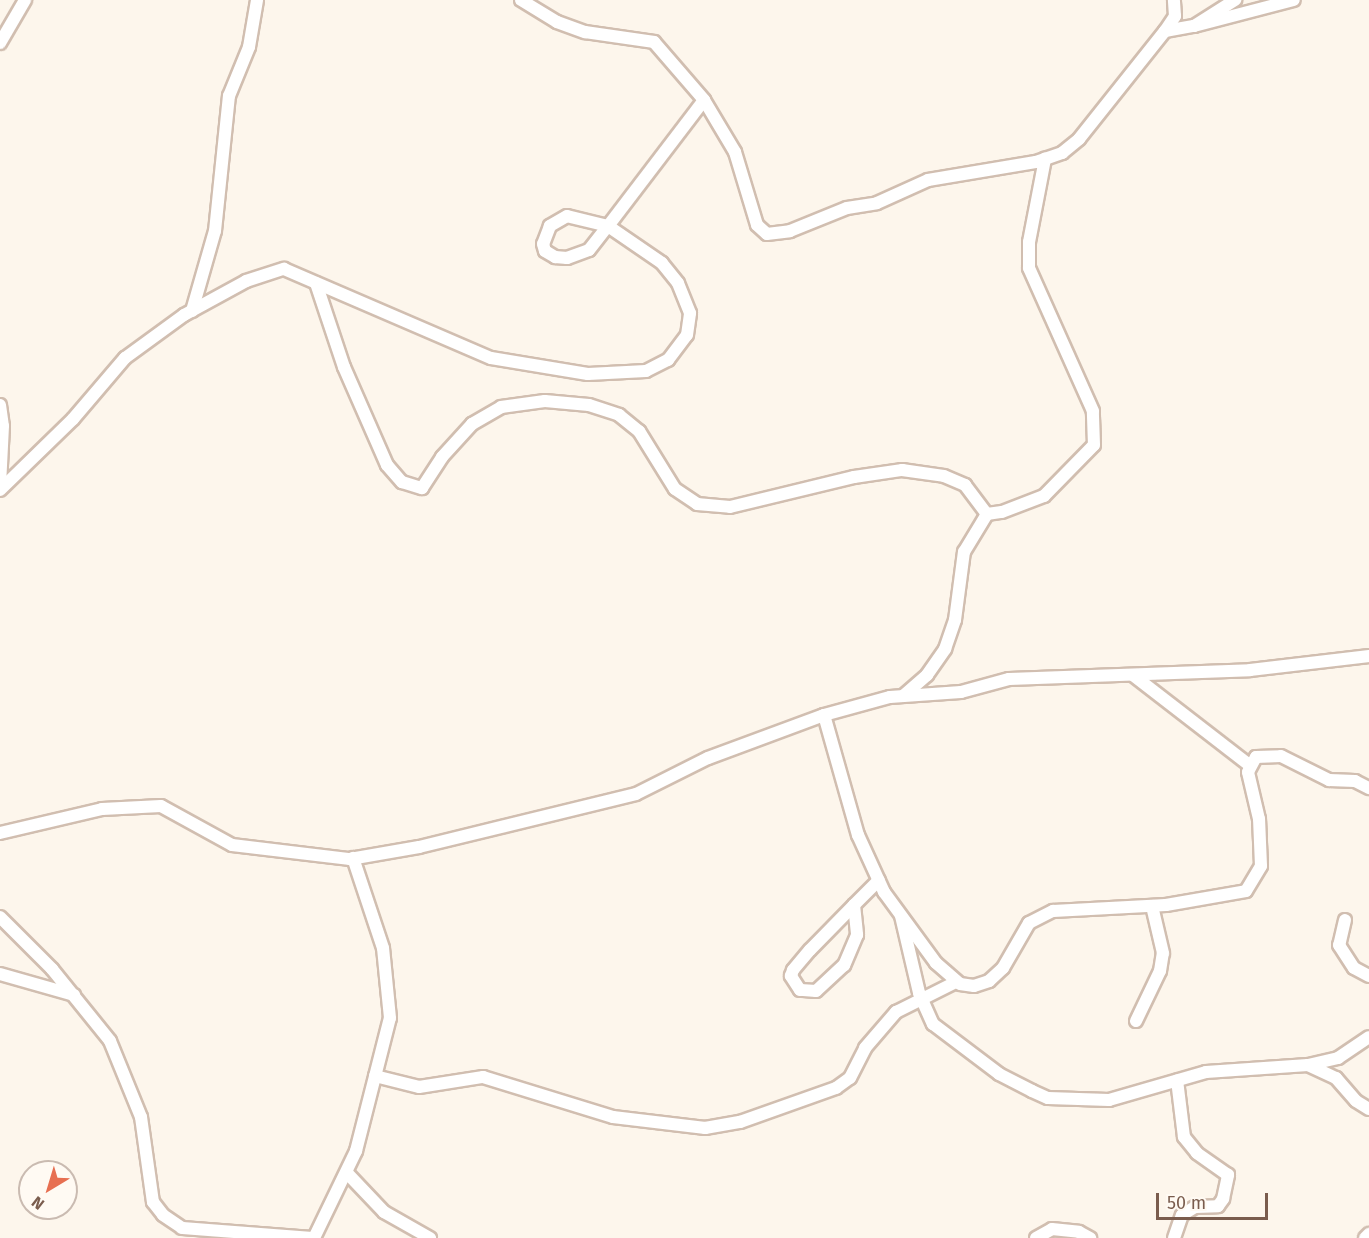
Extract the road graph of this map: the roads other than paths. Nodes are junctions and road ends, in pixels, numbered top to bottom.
1 (25, 0) edge
2 (257, 0) edge
3 (521, 0) edge
4 (1174, 0) edge
5 (1235, 0) edge
6 (1294, 0) edge
7 (1194, 26) junction
8 (1165, 32) junction
9 (0, 43) edge
10 (704, 100) junction
11 (1045, 159) junction
12 (608, 226) junction
13 (316, 284) junction
14 (192, 311) junction
15 (0, 405) edge
16 (0, 488) edge
17 (987, 514) junction
18 (1369, 656) edge
19 (1134, 676) junction
20 (903, 696) junction
21 (824, 715) junction
22 (1249, 765) junction
23 (1369, 788) edge
24 (0, 833) edge
25 (352, 858) junction
26 (879, 880) junction
27 (854, 905) junction
28 (1152, 906) junction
29 (899, 908) junction
30 (0, 917) edge
31 (1345, 920) dead end
32 (0, 974) edge
33 (1369, 975) edge
34 (956, 982) junction
35 (75, 995) junction
36 (921, 999) junction
37 (1136, 1021) dead end
38 (1369, 1037) edge
39 (1308, 1065) junction
40 (375, 1076) junction
41 (1177, 1080) junction
42 (1369, 1109) edge
43 (347, 1173) junction
44 (1369, 1234) edge
45 (314, 1238) edge
46 (430, 1238) edge
47 (1036, 1238) edge
48 (1090, 1238) edge
49 (1174, 1238) edge
50 (1365, 1238) edge

1 - 9 street
2 - 14 street
3 - 10 street
4 - 8 street
5 - 7 street
6 - 7 street
7 - 8 street
8 - 11 street
10 - 11 street
10 - 12 street
11 - 17 street
12 - 12 street
12 - 13 street
13 - 14 street
13 - 17 street
14 - 16 street
15 - 16 street
17 - 20 street
18 - 19 street
19 - 20 street
19 - 22 street
20 - 21 street
21 - 25 street
21 - 26 street
22 - 23 street
22 - 28 street
24 - 25 street
25 - 40 street
26 - 27 street
26 - 29 street
27 - 27 street
28 - 34 street
28 - 37 street
29 - 34 street
29 - 36 street
30 - 35 street
31 - 33 street
32 - 35 street
34 - 36 street
35 - 45 street
36 - 40 street
36 - 41 street
38 - 39 street
39 - 41 street
39 - 42 street
40 - 43 street
41 - 49 street
43 - 45 street
43 - 46 street
44 - 50 street
47 - 48 street

